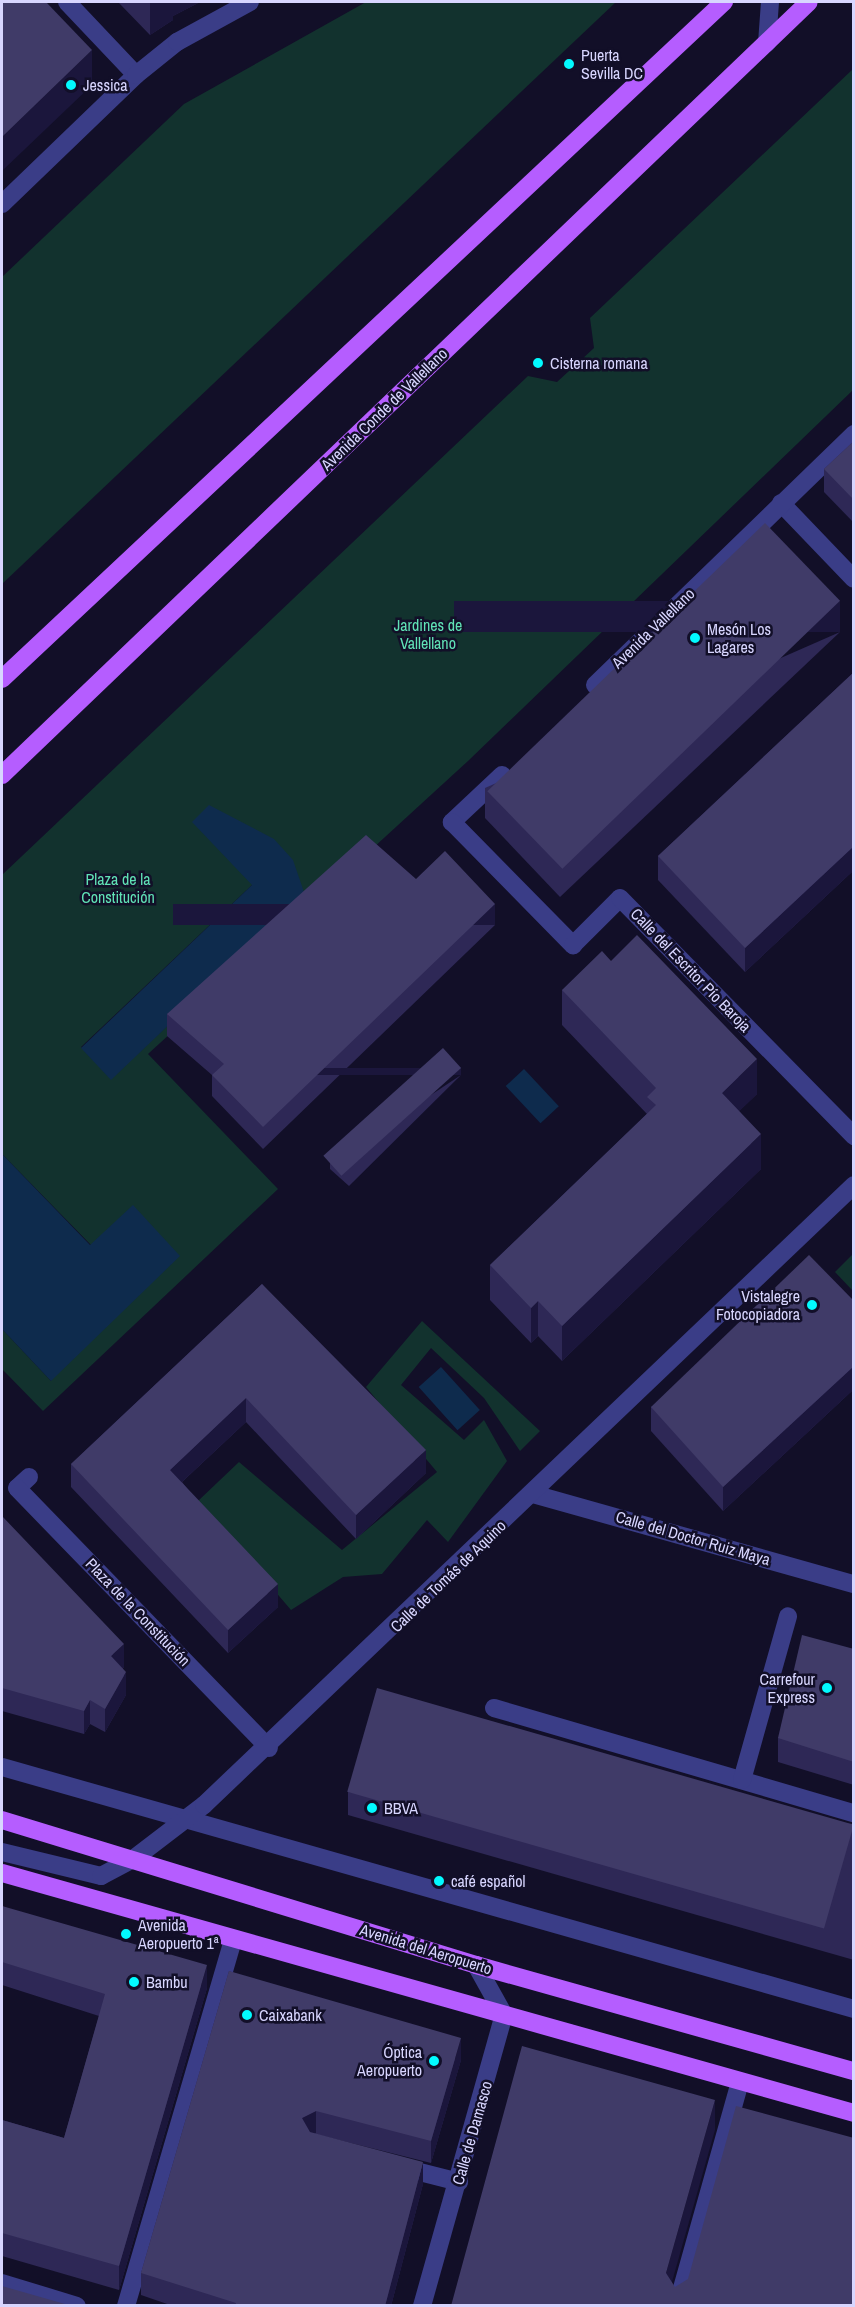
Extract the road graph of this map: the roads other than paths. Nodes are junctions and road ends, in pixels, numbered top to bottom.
1 (67, 2) edge
2 (250, 2) edge
3 (724, 2) edge
4 (770, 2) edge
5 (809, 2) edge
6 (767, 43) junction
7 (136, 75) junction
8 (2, 204) edge
9 (854, 434) edge
10 (781, 503) junction
11 (854, 579) edge
12 (2, 679) edge
13 (577, 702) edge
14 (517, 760) edge
15 (2, 775) edge
16 (854, 1136) edge
17 (854, 1185) edge
18 (29, 1477) dead end
19 (533, 1494) junction
20 (854, 1584) edge
21 (788, 1616) dead end
22 (494, 1708) dead end
23 (269, 1748) junction
24 (2, 1767) edge
25 (742, 1780) junction
26 (854, 1813) edge
27 (2, 1820) edge
28 (185, 1820) junction
29 (2, 1852) edge
30 (136, 1857) junction
31 (2, 1873) edge
32 (233, 1940) junction
33 (476, 1965) junction
34 (854, 2009) edge
35 (504, 2015) junction
36 (854, 2071) edge
37 (740, 2082) junction
38 (854, 2113) edge
39 (380, 2162) edge
40 (459, 2182) junction
41 (2, 2283) edge
42 (77, 2306) edge
43 (126, 2306) edge
44 (422, 2306) edge
45 (677, 2306) edge

1 - 7 street
2 - 7 street
3 - 12 main road
4 - 6 street
5 - 6 main road, Avenida Conde de Vallellano
6 - 15 main road, Avenida Conde de Vallellano
7 - 8 street
9 - 10 street, Avenida Vallellano
10 - 11 street
10 - 13 street, Avenida Vallellano
14 - 16 street, Calle del Escritor Pío Baroja
17 - 19 street, Calle de Tomás de Aquino
18 - 23 street, Plaza de la Constitución
19 - 20 street, Calle del Doctor Ruiz Maya
19 - 23 street, Calle de Tomás de Aquino
21 - 25 street
22 - 25 street
23 - 28 street, Calle de Tomás de Aquino
24 - 28 street
25 - 26 street
27 - 30 main road, Avenida del Aeropuerto
28 - 30 street, Calle de Tomás de Aquino
28 - 34 street
29 - 30 street, Calle de Tomás de Aquino
30 - 33 main road, Avenida del Aeropuerto
31 - 32 main road
32 - 35 main road
32 - 43 street
33 - 35 street
33 - 36 main road, Avenida del Aeropuerto
35 - 37 main road
35 - 40 street, Calle de Damasco
37 - 38 main road
37 - 45 street
39 - 40 street
40 - 44 street, Calle de Damasco
41 - 42 street

